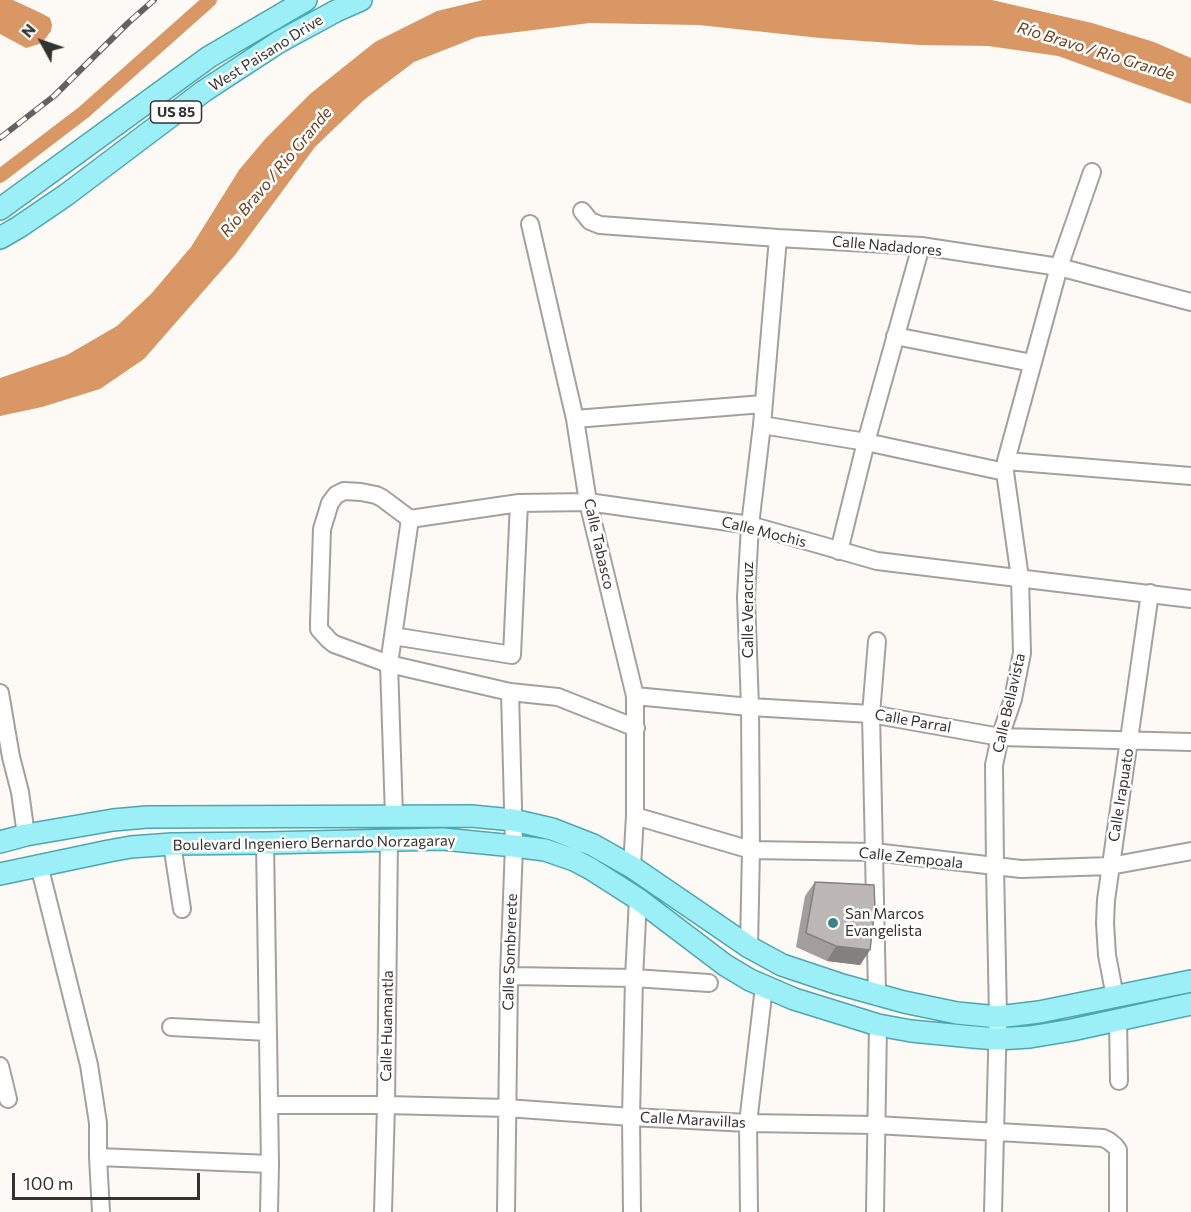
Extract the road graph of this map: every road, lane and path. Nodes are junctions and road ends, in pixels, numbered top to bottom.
1 (306, 0) edge
2 (361, 0) edge
3 (189, 71) junction
4 (204, 91) junction
5 (1092, 172) dead end
6 (0, 209) edge
7 (582, 211) dead end
8 (530, 224) dead end
9 (0, 238) edge
10 (778, 238) junction
11 (921, 246) junction
12 (1059, 267) junction
13 (1191, 302) edge
14 (895, 336) junction
15 (1032, 363) junction
16 (763, 404) junction
17 (575, 419) junction
18 (762, 425) junction
19 (866, 442) junction
20 (1005, 466) junction
21 (1191, 476) edge
22 (588, 502) junction
23 (519, 503) junction
24 (410, 519) junction
25 (750, 525) junction
26 (840, 551) junction
27 (1020, 578) junction
28 (1150, 593) junction
29 (1191, 599) edge
30 (393, 636) junction
31 (876, 641) dead end
32 (389, 664) junction
33 (510, 692) junction
34 (0, 693) edge
35 (635, 696) junction
36 (750, 706) junction
37 (871, 714) junction
38 (636, 728) junction
39 (1000, 737) junction
40 (1129, 742) junction
41 (1191, 742) edge
42 (6, 757) edge
43 (394, 816) junction
44 (635, 816) junction
45 (513, 820) junction
46 (26, 835) junction
47 (389, 840) junction
48 (0, 842) edge
49 (265, 843) junction
50 (172, 844) junction
51 (514, 846) junction
52 (751, 850) junction
53 (1191, 851) edge
54 (874, 852) junction
55 (39, 865) junction
56 (1110, 866) junction
57 (632, 867) junction
58 (995, 867) junction
59 (0, 874) edge
60 (638, 899) junction
61 (182, 909) dead end
62 (749, 947) junction
63 (509, 976) junction
64 (634, 978) junction
65 (1191, 981) edge
66 (709, 983) dead end
67 (764, 987) junction
68 (877, 994) junction
69 (1115, 997) junction
70 (1191, 1004) edge
71 (998, 1017) junction
72 (1118, 1020) junction
73 (878, 1025) junction
74 (171, 1027) dead end
75 (268, 1032) junction
76 (997, 1039) junction
77 (0, 1066) edge
78 (1119, 1081) dead end
79 (8, 1099) dead end
80 (269, 1105) junction
81 (386, 1105) junction
82 (507, 1108) junction
83 (631, 1117) junction
84 (748, 1123) junction
85 (876, 1125) junction
86 (995, 1132) junction
87 (98, 1157) junction
88 (270, 1164) junction
89 (101, 1212) edge
90 (269, 1212) edge
91 (383, 1212) edge
92 (506, 1212) edge
93 (632, 1212) edge
94 (749, 1212) edge
95 (875, 1212) edge
96 (993, 1212) edge
97 (1118, 1212) edge

1 - 3 main road, West Paisano Drive / US 85
2 - 4 main road, West Paisano Drive / US 85
3 - 4 main road
3 - 6 main road, West Paisano Drive / US 85
4 - 9 main road, West Paisano Drive / US 85
5 - 12 street, Calle Bellavista
7 - 10 street, Calle Nadadores
8 - 17 street, Calle Tabasco
10 - 11 street, Calle Nadadores
10 - 16 street, Calle Veracruz
11 - 12 street, Calle Nadadores
11 - 14 street
12 - 13 street, Calle Nadadores
12 - 15 street, Calle Bellavista
14 - 15 street
14 - 19 street
15 - 20 street, Calle Bellavista
16 - 17 street
16 - 18 street, Calle Veracruz
17 - 22 street, Calle Tabasco
18 - 19 street
18 - 25 street, Calle Veracruz
19 - 20 street
19 - 26 street
20 - 21 street
20 - 27 street, Calle Bellavista
22 - 23 street, Calle Mochis
22 - 25 street, Calle Mochis
22 - 35 street, Calle Tabasco
23 - 24 street, Calle Mochis
23 - 30 street
24 - 30 street
24 - 32 street
25 - 26 street, Calle Mochis
25 - 36 street, Calle Veracruz
26 - 27 street, Calle Mochis
27 - 28 street, Calle Mochis
27 - 39 street, Calle Bellavista
28 - 29 street, Calle Mochis
28 - 40 street, Calle Irapuato
30 - 32 street
31 - 37 street
32 - 33 street
32 - 43 street
33 - 38 street
33 - 45 street, Calle Sombrerete
34 - 42 street
35 - 36 street, Calle Parral
35 - 38 street, Calle Tabasco
36 - 37 street, Calle Parral
36 - 52 street, Calle Veracruz
37 - 39 street, Calle Parral
37 - 54 street
38 - 44 street, Calle Tabasco
39 - 40 street, Calle Parral
39 - 58 street, Calle Bellavista
40 - 41 street, Calle Parral
40 - 56 street, Calle Irapuato
42 - 46 street
43 - 45 main road, Boulevard Ingeniero Bernardo Norzagaray
43 - 46 main road, Boulevard Ingeniero Bernardo Norzagaray
44 - 52 street, Calle Zempoala
44 - 57 street, Calle Tabasco
45 - 51 street, Calle Sombrerete
45 - 57 main road, Boulevard Ingeniero Bernardo Norzagaray
46 - 48 main road, Boulevard Ingeniero Bernardo Norzagaray
47 - 49 main road, Boulevard Ingeniero Bernardo Norzagaray
47 - 51 main road, Boulevard Ingeniero Bernardo Norzagaray
47 - 81 street, Calle Huamantla
49 - 50 main road, Boulevard Ingeniero Bernardo Norzagaray
49 - 75 street
50 - 55 main road, Boulevard Ingeniero Bernardo Norzagaray
50 - 61 street
51 - 60 main road, Boulevard Ingeniero Bernardo Norzagaray
51 - 63 street, Calle Sombrerete
52 - 54 street, Calle Zempoala
52 - 62 street, Calle Veracruz
53 - 56 street, Calle Zempoala
54 - 58 street, Calle Zempoala
54 - 68 street
55 - 59 main road, Boulevard Ingeniero Bernardo Norzagaray
55 - 87 street
56 - 58 street, Calle Zempoala
56 - 69 street, Calle Irapuato
57 - 62 main road, Boulevard Ingeniero Bernardo Norzagaray
58 - 71 street, Calle Bellavista
60 - 64 street
60 - 67 main road, Boulevard Ingeniero Bernardo Norzagaray
62 - 68 main road, Boulevard Ingeniero Bernardo Norzagaray
63 - 64 street
63 - 82 street, Calle Sombrerete
64 - 66 street
64 - 83 street
65 - 69 main road, Boulevard Ingeniero Bernardo Norzagaray
67 - 73 main road, Boulevard Ingeniero Bernardo Norzagaray
67 - 84 street
68 - 71 main road, Boulevard Ingeniero Bernardo Norzagaray
69 - 71 main road, Boulevard Ingeniero Bernardo Norzagaray
70 - 72 main road, Boulevard Ingeniero Bernardo Norzagaray
71 - 76 street, Calle Bellavista
72 - 76 main road, Boulevard Ingeniero Bernardo Norzagaray
72 - 78 street
73 - 76 main road, Boulevard Ingeniero Bernardo Norzagaray
73 - 85 street
74 - 75 street
75 - 80 street
76 - 86 street, Calle Bellavista
77 - 79 street
80 - 81 street, Calle Maravillas
80 - 88 street
81 - 82 street, Calle Maravillas
81 - 91 street, Calle Huamantla
82 - 83 street, Calle Maravillas
82 - 92 street, Calle Sombrerete
83 - 84 street, Calle Maravillas
83 - 93 street
84 - 85 street, Calle Maravillas
84 - 94 street
85 - 86 street, Calle Maravillas
85 - 95 street
86 - 96 street, Calle Bellavista
86 - 97 street, Calle Maravillas
87 - 88 street
87 - 89 street
88 - 90 street

